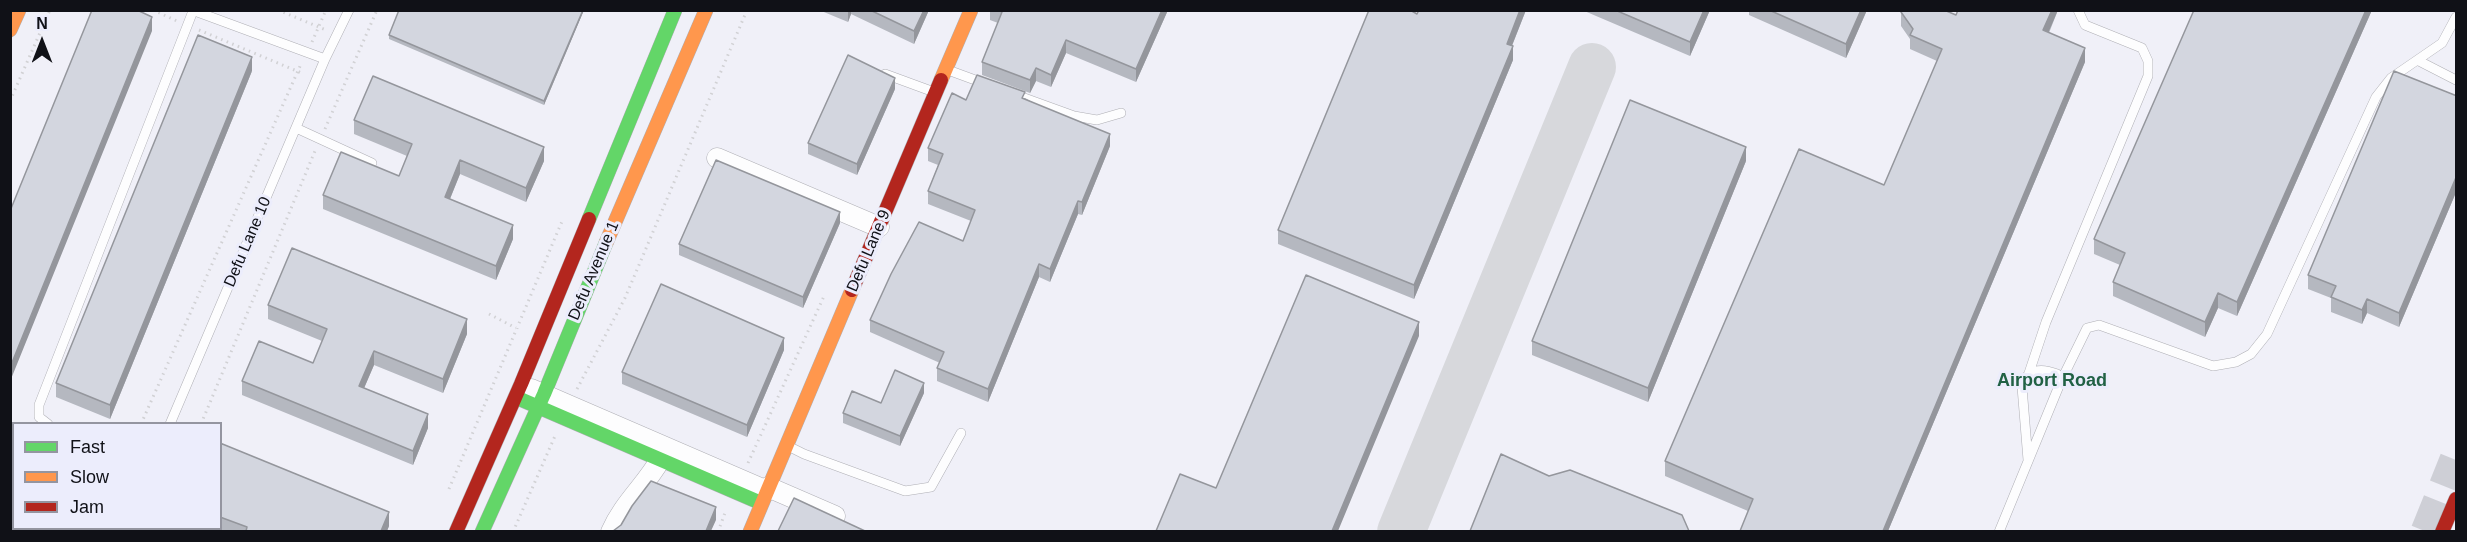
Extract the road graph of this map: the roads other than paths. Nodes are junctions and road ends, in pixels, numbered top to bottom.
1 (19, 10) edge
2 (349, 10) edge
3 (675, 10) edge
4 (706, 10) edge
5 (971, 10) edge
6 (2078, 10) edge
7 (192, 11) edge
8 (2457, 17) edge
9 (10, 30) edge
10 (325, 59) junction
11 (2419, 60) junction
12 (874, 70) edge
13 (946, 70) junction
14 (2457, 80) edge
15 (992, 86) edge
16 (1002, 90) edge
17 (936, 93) junction
18 (1121, 113) dead end
19 (296, 128) junction
20 (717, 159) edge
21 (372, 163) edge
22 (879, 226) junction
23 (2030, 373) junction
24 (2061, 381) junction
25 (518, 390) junction
26 (540, 401) junction
27 (567, 411) junction
28 (46, 422) edge
29 (170, 422) edge
30 (961, 433) dead end
31 (786, 445) junction
32 (660, 460) junction
33 (2028, 463) junction
34 (766, 494) junction
35 (2457, 499) edge
36 (835, 516) edge
37 (456, 531) edge
38 (482, 531) edge
39 (611, 531) edge
40 (750, 531) edge
41 (1999, 531) edge
42 (2442, 531) edge

1 - 9 main road
2 - 10 lane, Defu Lane 10
3 - 25 main road, Defu Avenue 1
4 - 26 main road, Defu Avenue 1
5 - 13 main road, Defu Lane 9
6 - 23 lane
7 - 10 lane
7 - 28 lane
8 - 11 lane
10 - 19 lane, Defu Lane 10
11 - 14 lane
11 - 24 lane
12 - 17 lane
13 - 15 lane
13 - 17 main road, Defu Lane 9
16 - 18 lane
17 - 22 main road, Defu Lane 9
19 - 21 lane
19 - 29 lane, Defu Lane 10
20 - 22 street
22 - 31 main road, Defu Lane 9
23 - 24 lane
23 - 33 lane
24 - 33 lane
25 - 26 street
25 - 37 main road, Defu Avenue 1
26 - 27 street
26 - 38 main road, Defu Avenue 1
27 - 32 main road
27 - 34 street
30 - 31 lane
31 - 34 main road, Defu Lane 9
32 - 34 main road
32 - 39 street
33 - 41 lane
34 - 36 street
34 - 40 main road, Defu Lane 9
35 - 42 main road

